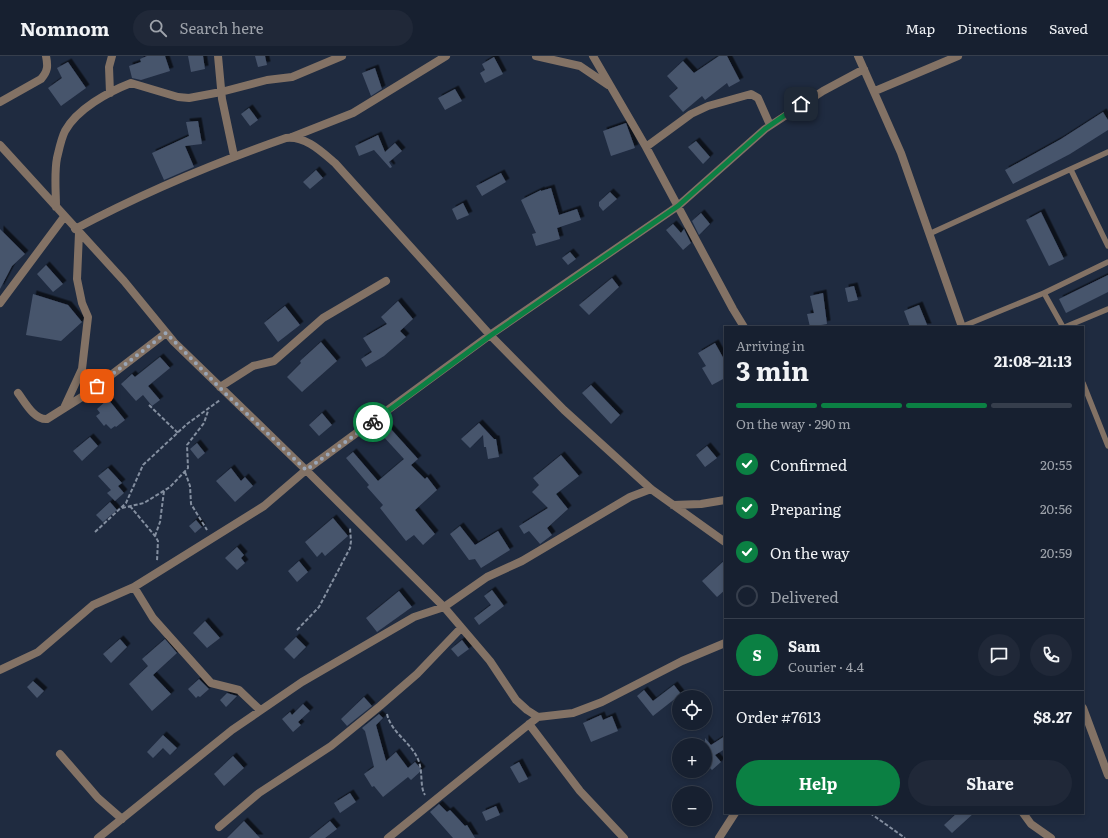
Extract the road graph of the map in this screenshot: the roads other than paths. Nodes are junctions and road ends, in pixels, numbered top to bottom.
1 (46, 56) edge
2 (112, 56) edge
3 (218, 56) edge
4 (342, 56) edge
5 (427, 56) edge
6 (446, 56) edge
7 (536, 56) edge
8 (593, 56) edge
9 (858, 56) edge
10 (958, 56) edge
11 (430, 65) junction
12 (864, 69) junction
13 (612, 88) junction
14 (875, 91) junction
15 (221, 92) junction
16 (110, 93) junction
17 (0, 102) edge
18 (770, 125) junction
19 (292, 137) junction
20 (0, 145) edge
21 (646, 147) junction
22 (1107, 155) edge
23 (234, 156) junction
24 (1071, 170) junction
25 (678, 206) junction
26 (56, 207) junction
27 (64, 217) junction
28 (77, 231) junction
29 (929, 234) junction
30 (1108, 246) edge
31 (1108, 262) edge
32 (386, 281) dead end
33 (1044, 293) junction
34 (0, 303) edge
35 (1108, 309) edge
36 (743, 326) edge
37 (962, 326) edge
38 (964, 326) edge
39 (1063, 326) edge
40 (1066, 326) edge
41 (166, 333) junction
42 (490, 336) junction
43 (1084, 386) edge
44 (220, 387) junction
45 (18, 393) dead end
46 (64, 409) junction
47 (1108, 446) edge
48 (306, 470) junction
49 (651, 489) junction
50 (724, 500) edge
51 (673, 505) junction
52 (724, 541) edge
53 (134, 587) junction
54 (444, 607) junction
55 (461, 628) junction
56 (724, 643) edge
57 (0, 670) edge
58 (260, 710) junction
59 (1084, 711) edge
60 (538, 717) junction
61 (529, 724) junction
62 (60, 754) dead end
63 (1108, 775) edge
64 (734, 814) edge
65 (1024, 814) edge
66 (122, 819) junction
67 (219, 827) dead end
68 (98, 838) edge
69 (388, 838) edge
70 (624, 838) edge
71 (719, 838) edge
72 (1051, 838) edge

1 - 17 street
2 - 16 street
3 - 15 street
4 - 15 street
5 - 11 street
6 - 11 street
7 - 13 street
8 - 13 street
9 - 12 street
10 - 14 street
11 - 19 street
12 - 14 street
12 - 18 street
13 - 21 street
14 - 29 street
15 - 16 street
15 - 23 street
16 - 26 street
18 - 21 street
18 - 25 street
19 - 23 street
19 - 42 street
20 - 26 street
21 - 25 street
22 - 24 lane
23 - 28 street
24 - 29 lane
24 - 30 lane
25 - 36 street
25 - 42 street
26 - 27 street
27 - 28 street
27 - 34 street
28 - 41 street
28 - 46 street
29 - 37 street
31 - 33 lane
32 - 44 street
33 - 38 lane
33 - 39 lane
35 - 40 lane
41 - 44 street
41 - 46 street
42 - 48 street
42 - 49 street
43 - 47 lane
44 - 48 street
45 - 46 street
48 - 53 street
48 - 54 street
49 - 51 street
49 - 54 street
50 - 51 street
51 - 52 street
53 - 57 street
53 - 58 street
54 - 55 street
54 - 58 street
55 - 60 street
55 - 67 street
56 - 60 street
58 - 66 street
59 - 63 street
60 - 61 street
61 - 69 street
61 - 70 street
62 - 66 street
64 - 71 street
65 - 72 street
66 - 68 street

